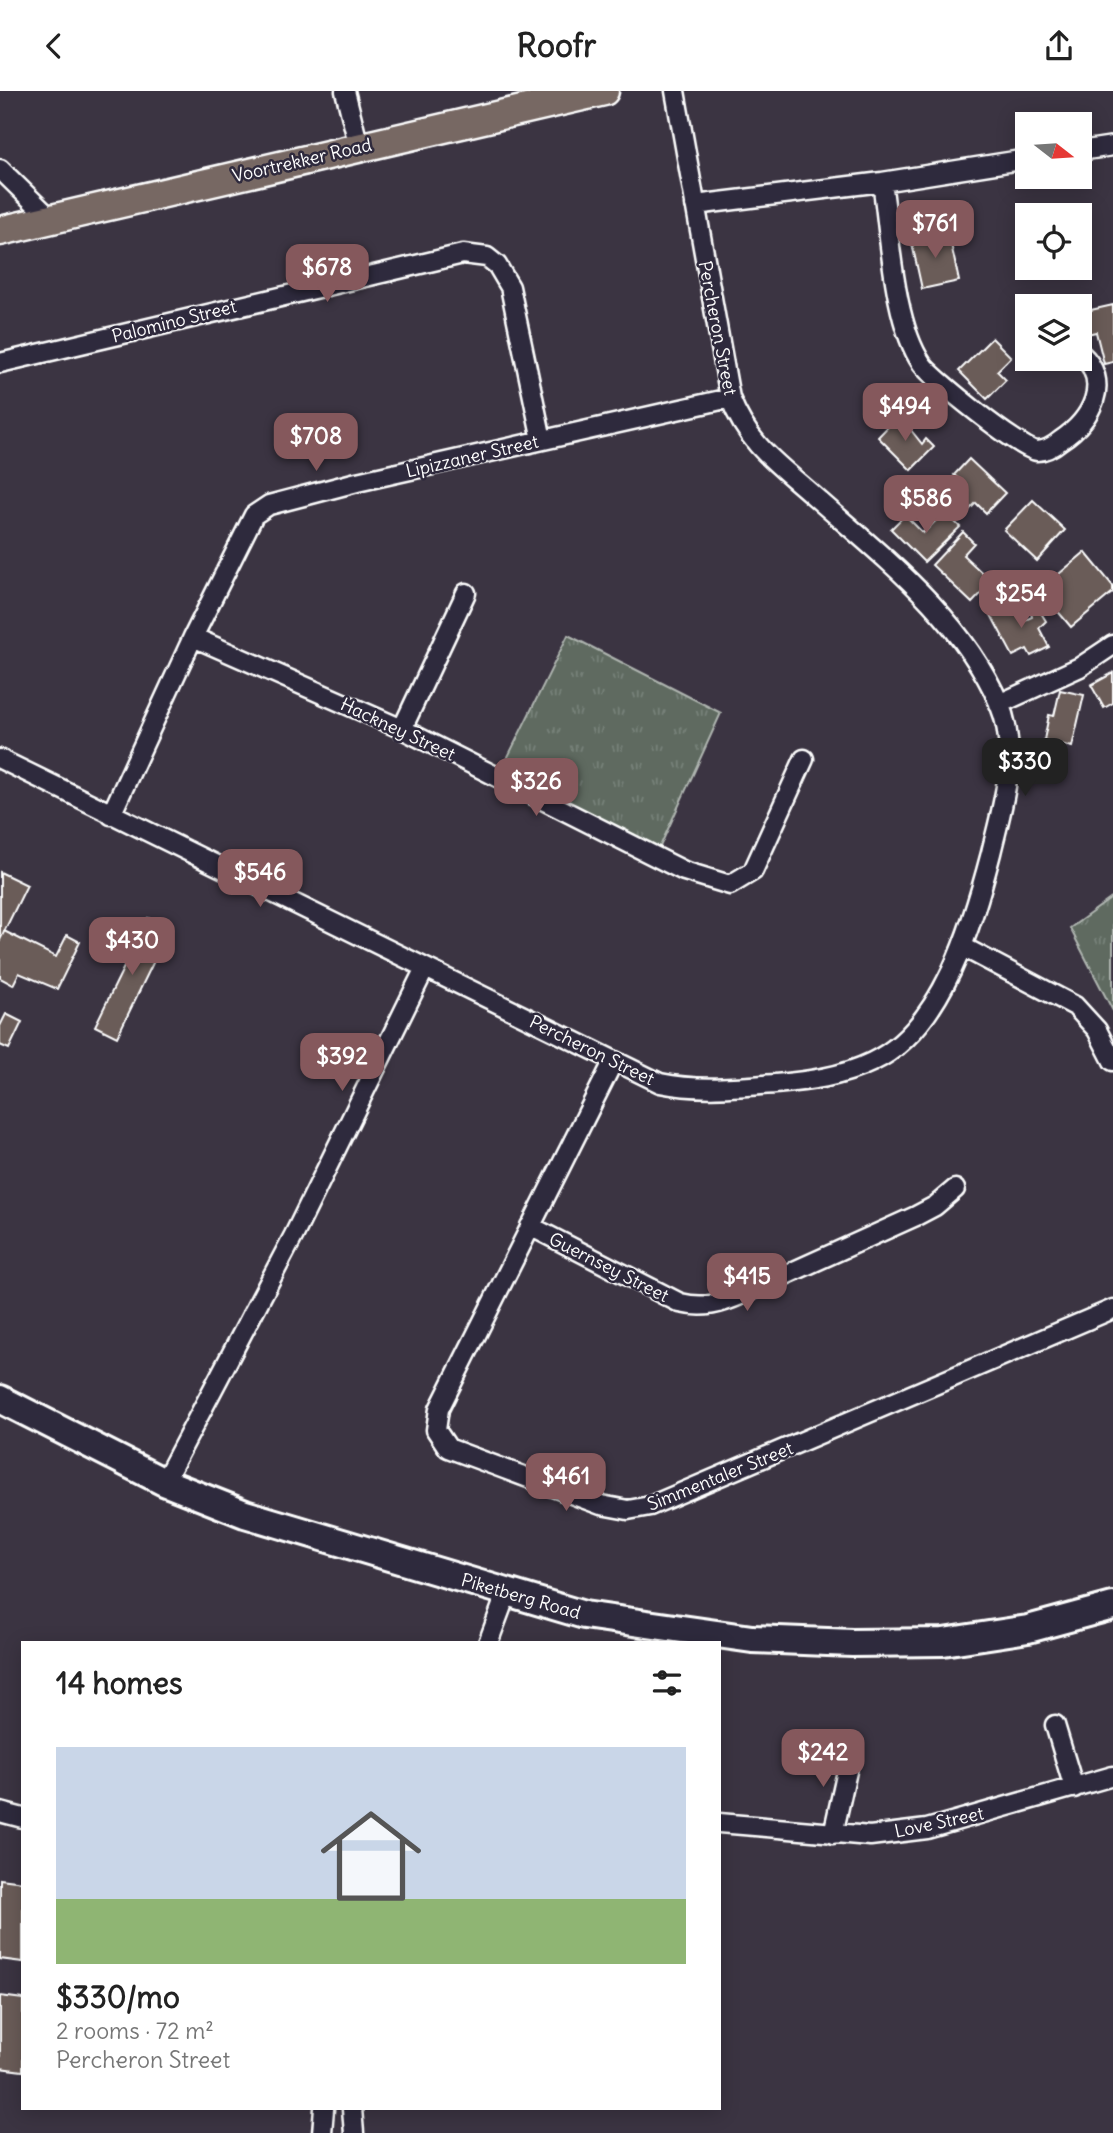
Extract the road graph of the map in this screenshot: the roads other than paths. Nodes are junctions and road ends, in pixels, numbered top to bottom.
1 (345, 91) edge
2 (604, 91) edge
3 (675, 91) edge
4 (1113, 146) edge
5 (359, 147) junction
6 (1092, 149) edge
7 (1015, 161) edge
8 (0, 169) edge
9 (883, 182) junction
10 (695, 205) junction
11 (51, 219) junction
12 (0, 231) edge
13 (0, 363) edge
14 (1092, 370) edge
15 (730, 398) junction
16 (542, 440) junction
17 (466, 593) dead end
18 (193, 637) junction
19 (1113, 645) edge
20 (999, 704) junction
21 (402, 729) junction
22 (0, 759) edge
23 (804, 759) dead end
24 (111, 815) junction
25 (963, 947) junction
26 (425, 968) junction
27 (1113, 1061) edge
28 (613, 1062) junction
29 (955, 1189) dead end
30 (530, 1226) junction
31 (1113, 1308) edge
32 (0, 1399) edge
33 (164, 1482) junction
34 (507, 1592) junction
35 (1113, 1606) edge
36 (489, 1641) edge
37 (1055, 1724) dead end
38 (851, 1753) dead end
39 (1113, 1776) edge
40 (1074, 1788) junction
41 (0, 1812) edge
42 (21, 1817) edge
43 (721, 1823) edge
44 (833, 1834) junction
45 (324, 2110) edge
46 (352, 2110) edge
47 (323, 2133) edge
48 (354, 2133) edge

1 - 5 street
2 - 5 main road, Voortrekker Road
3 - 10 street, Percheron Street
4 - 6 street
5 - 11 main road, Voortrekker Road
7 - 9 street
8 - 11 street
9 - 10 street
9 - 14 street
10 - 15 street, Percheron Street
11 - 12 main road, Voortrekker Road
13 - 16 street, Palomino Street
15 - 16 street, Lipizzaner Street
15 - 20 street, Percheron Street
16 - 18 street, Lipizzaner Street
17 - 21 street
18 - 21 street, Hackney Street
18 - 24 street, Lipizzaner Street
19 - 20 street
20 - 25 street, Percheron Street
21 - 23 street, Hackney Street
22 - 24 street, Percheron Street
24 - 26 street, Percheron Street
25 - 27 street
25 - 28 street, Percheron Street
26 - 28 street, Percheron Street
26 - 33 street
28 - 30 street, Simmentaler Street
29 - 30 street, Guernsey Street
30 - 31 street, Simmentaler Street
32 - 33 street, Piketberg Road
33 - 34 street, Piketberg Road
34 - 35 street, Piketberg Road
34 - 36 street
37 - 40 street
38 - 44 street
39 - 40 street, Love Street
40 - 44 street, Love Street
41 - 42 street
43 - 44 street, Love Street
45 - 47 street
46 - 48 street

